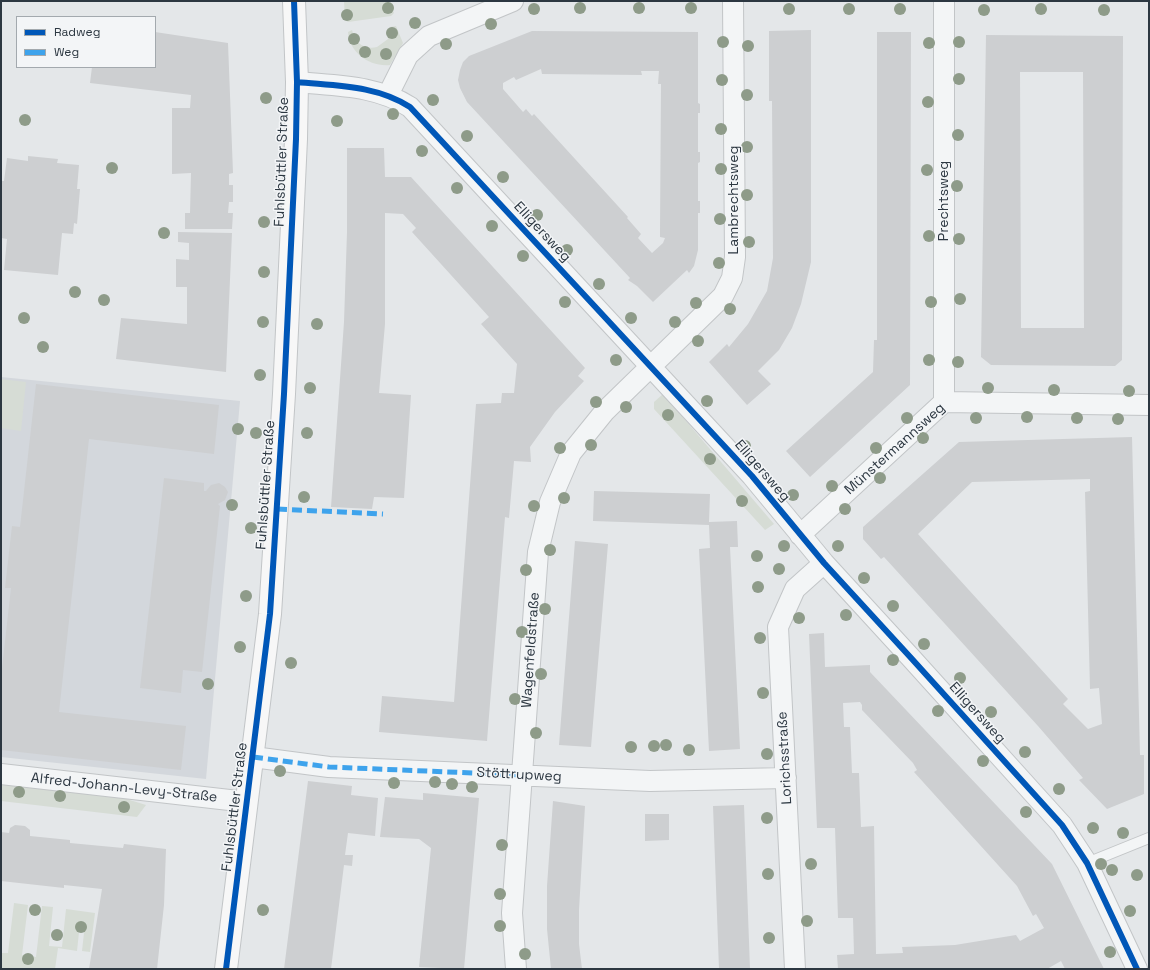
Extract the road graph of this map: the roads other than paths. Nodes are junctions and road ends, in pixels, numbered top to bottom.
1 (294, 1) edge
2 (513, 1) edge
3 (733, 1) edge
4 (944, 1) edge
5 (297, 82) junction
6 (388, 95) junction
7 (651, 367) junction
8 (944, 402) junction
9 (1149, 405) edge
10 (800, 535) junction
11 (824, 563) junction
12 (253, 757) junction
13 (1, 774) edge
14 (522, 776) junction
15 (786, 778) junction
16 (247, 802) junction
17 (1149, 838) edge
18 (1087, 863) junction
19 (1133, 968) edge
20 (226, 969) edge
21 (516, 969) edge
22 (795, 969) edge

1 - 5 main road, Fuhlsbüttler Straße
2 - 6 street
3 - 7 street, Lambrechtsweg
4 - 8 street, Prechtsweg
5 - 6 street, Elligersweg
5 - 12 main road, Fuhlsbüttler Straße
6 - 7 street, Elligersweg
7 - 10 street, Elligersweg
7 - 14 street, Wagenfeldstraße
8 - 9 street, Münstermannsweg
8 - 10 street, Münstermannsweg
10 - 11 street, Elligersweg
11 - 15 street, Lorichsstraße
11 - 18 street, Elligersweg
12 - 14 street, Stöttrupweg
12 - 16 main road, Fuhlsbüttler Straße
13 - 16 street, Alfred-Johann-Levy-Straße
14 - 15 street, Stöttrupweg
14 - 21 street, Wagenfeldstraße
15 - 22 street, Lorichsstraße
16 - 20 main road, Fuhlsbüttler Straße
17 - 18 lane
18 - 19 street, Elligersweg

